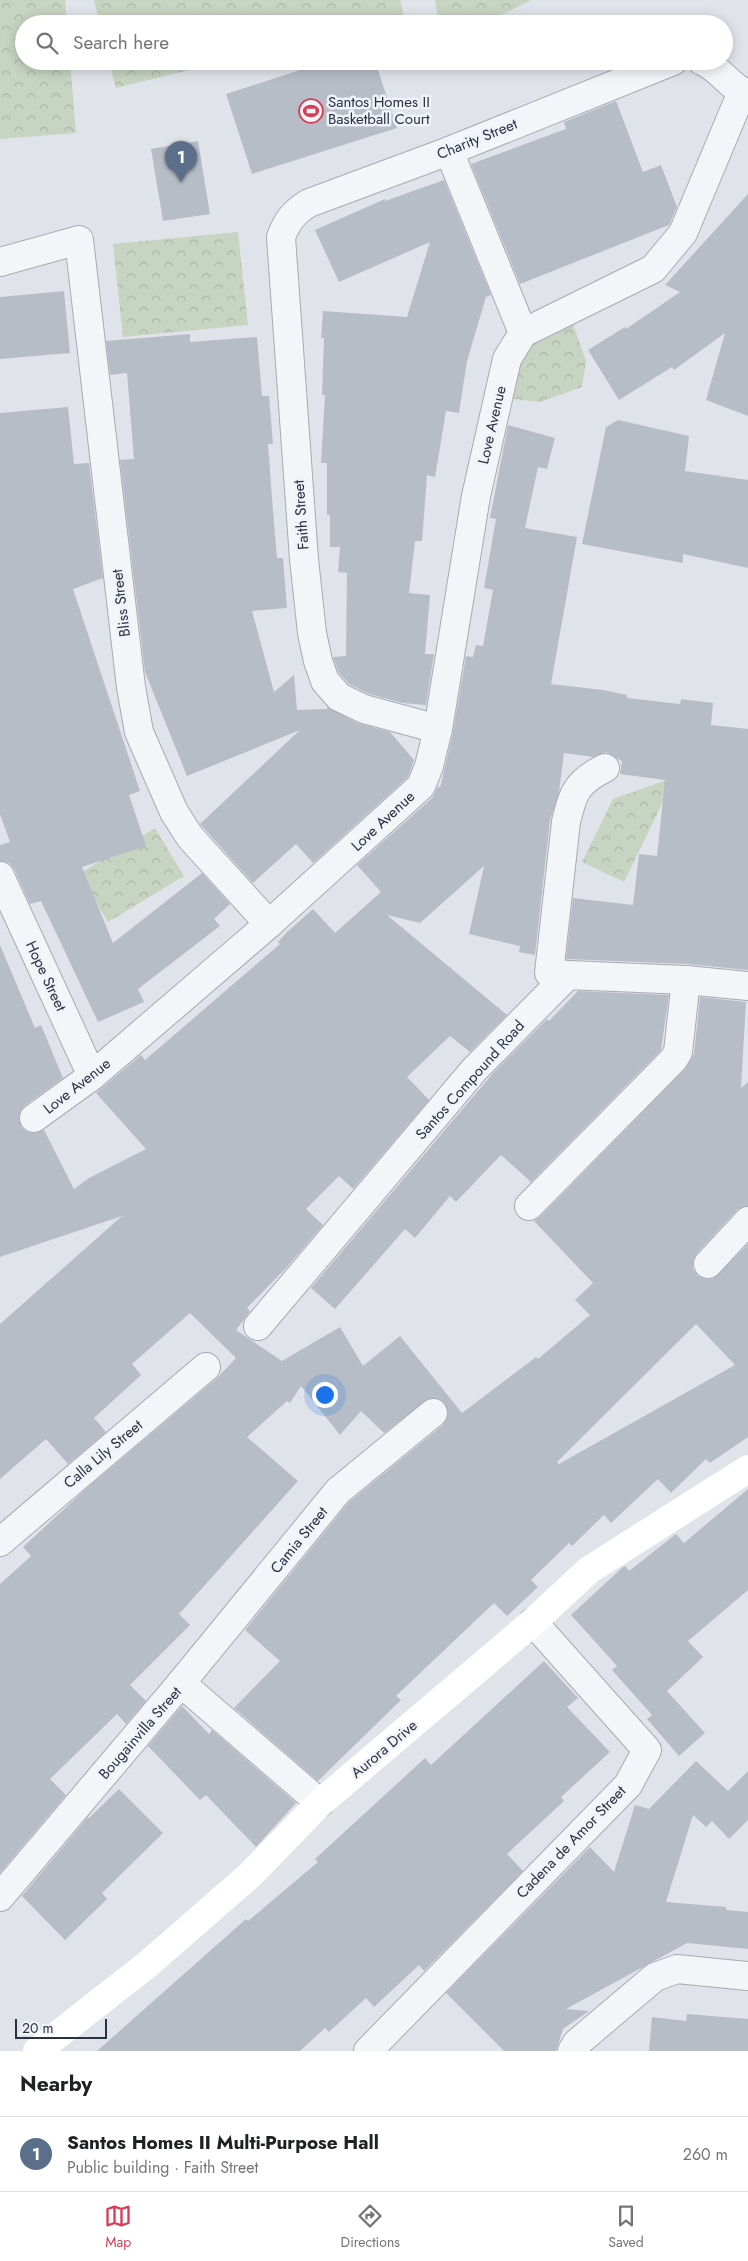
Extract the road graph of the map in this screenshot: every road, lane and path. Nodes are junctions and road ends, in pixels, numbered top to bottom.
1 (651, 70) edge
2 (719, 70) edge
3 (745, 93) edge
4 (450, 151) junction
5 (286, 222) joint
6 (0, 262) edge
7 (523, 334) junction
8 (438, 729) junction
9 (605, 768) dead end
10 (0, 876) edge
11 (269, 924) junction
12 (568, 975) junction
13 (686, 980) junction
14 (748, 986) edge
15 (92, 1076) junction
16 (34, 1118) dead end
17 (529, 1206) dead end
18 (748, 1221) edge
19 (708, 1264) dead end
20 (258, 1326) dead end
21 (206, 1367) dead end
22 (433, 1413) dead end
23 (748, 1470) edge
24 (0, 1542) edge
25 (533, 1622) junction
26 (181, 1683) junction
27 (320, 1803) junction
28 (0, 1897) edge
29 (748, 1976) edge
30 (36, 2051) edge
31 (368, 2051) edge
32 (572, 2051) edge

1 - 4 street, Charity Street
2 - 3 street
3 - 7 street, Love Avenue
4 - 5 street, Charity Street
4 - 7 street
5 - 8 street, Faith Street
6 - 11 street, Bliss Street
7 - 8 street, Love Avenue
8 - 11 street, Love Avenue
9 - 12 street
10 - 15 street, Hope Street
11 - 15 street, Love Avenue
12 - 13 street
12 - 20 street, Santos Compound Road
13 - 14 street
13 - 17 street
15 - 16 street, Love Avenue
18 - 19 street
21 - 24 street, Calla Lily Street
22 - 26 street, Camia Street
23 - 25 street, Aurora Drive
25 - 27 street, Aurora Drive
25 - 31 street, Cadena de Amor Street
26 - 27 street, Bougainvilla Street
26 - 28 street, Bougainvilla Street
27 - 30 street, Aurora Drive
29 - 32 street

